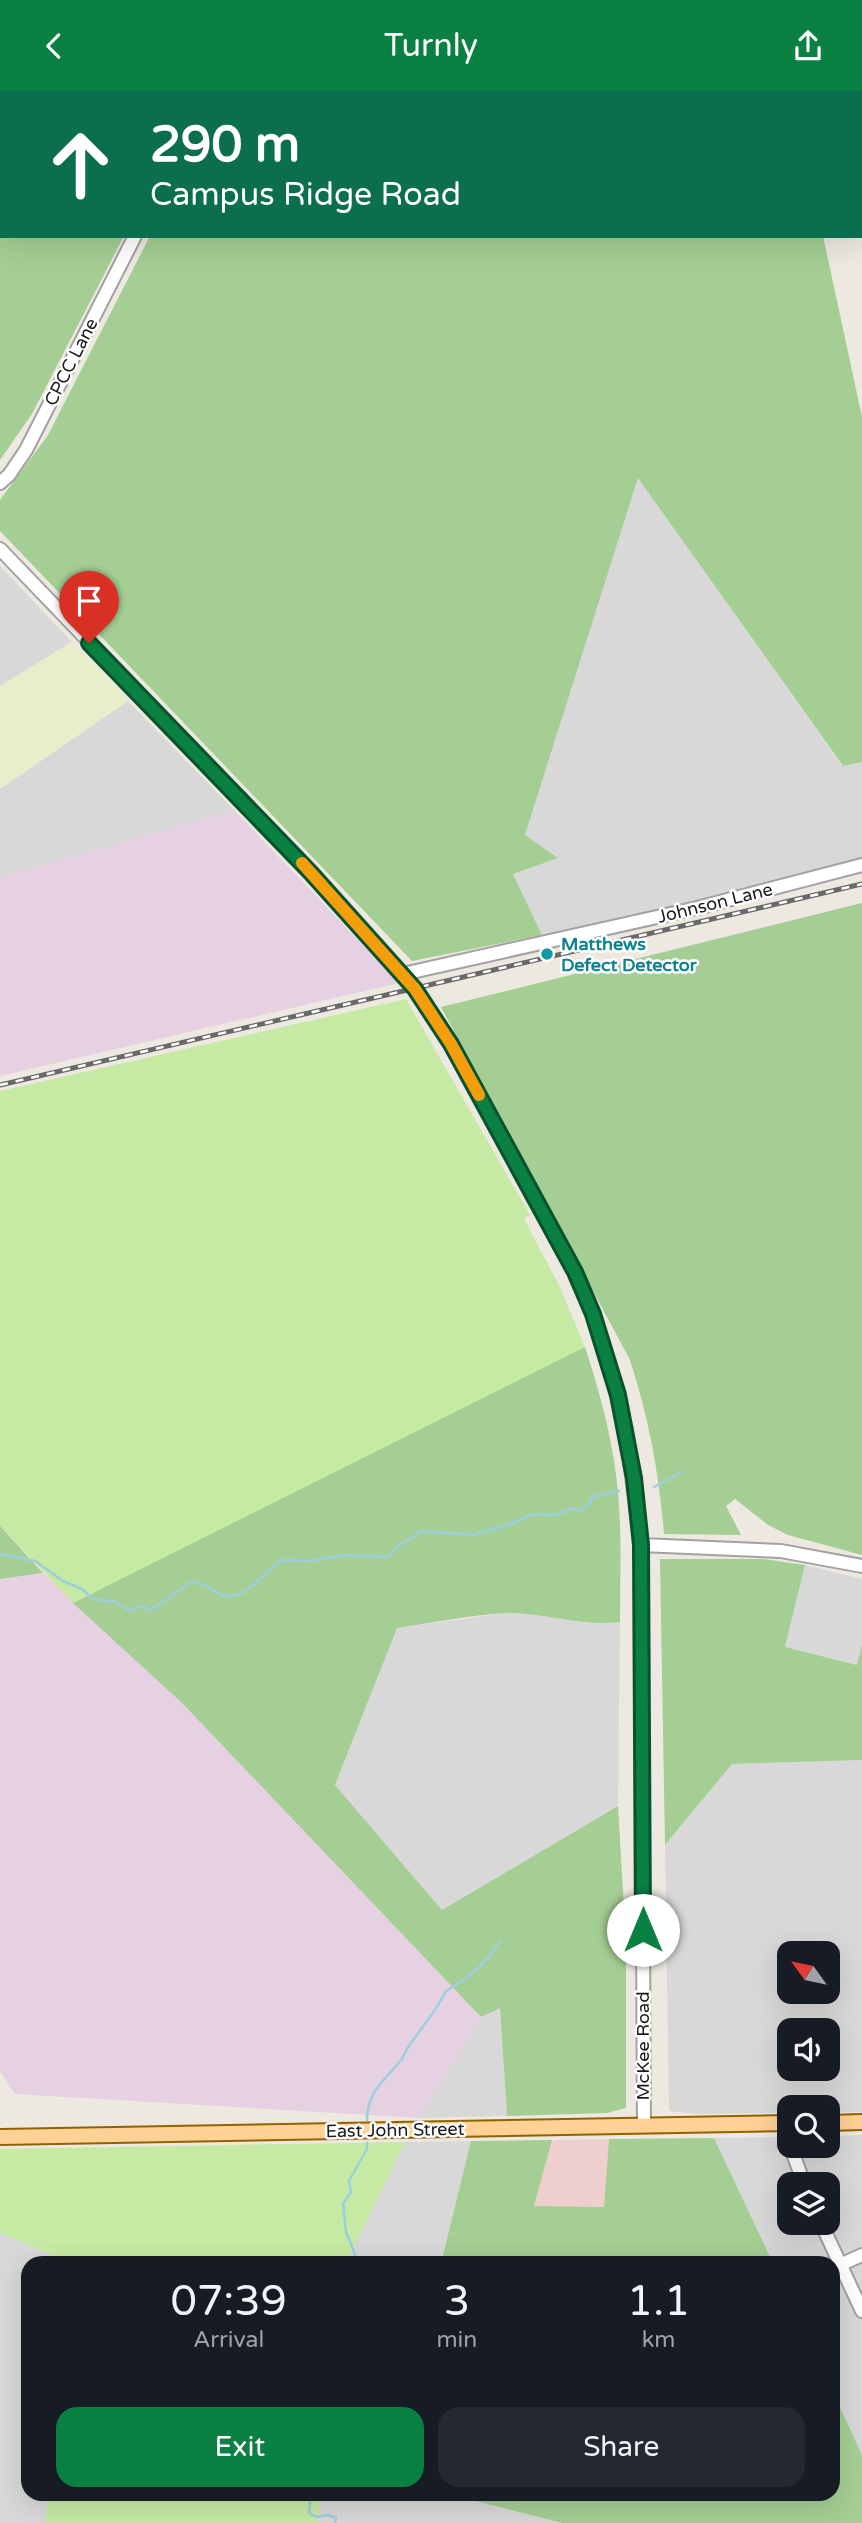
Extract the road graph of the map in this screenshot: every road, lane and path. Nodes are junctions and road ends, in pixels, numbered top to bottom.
1 (134, 238) edge
2 (0, 483) edge
3 (0, 549) edge
4 (862, 865) edge
5 (403, 974) junction
6 (641, 1545) junction
7 (862, 1566) edge
8 (862, 2122) edge
9 (777, 2123) edge
10 (840, 2123) edge
11 (644, 2126) junction
12 (0, 2137) edge
13 (826, 2235) edge
14 (862, 2255) edge
15 (836, 2256) edge
16 (840, 2265) joint
17 (862, 2311) edge

1 - 2 street, CPCC Lane
3 - 5 street, McKee Road
4 - 5 street, Johnson Lane
5 - 6 street, McKee Road
6 - 7 street
6 - 11 street, McKee Road
8 - 10 main road
9 - 11 main road, East John Street
11 - 12 main road, East John Street
13 - 15 street
14 - 16 street
16 - 17 street

